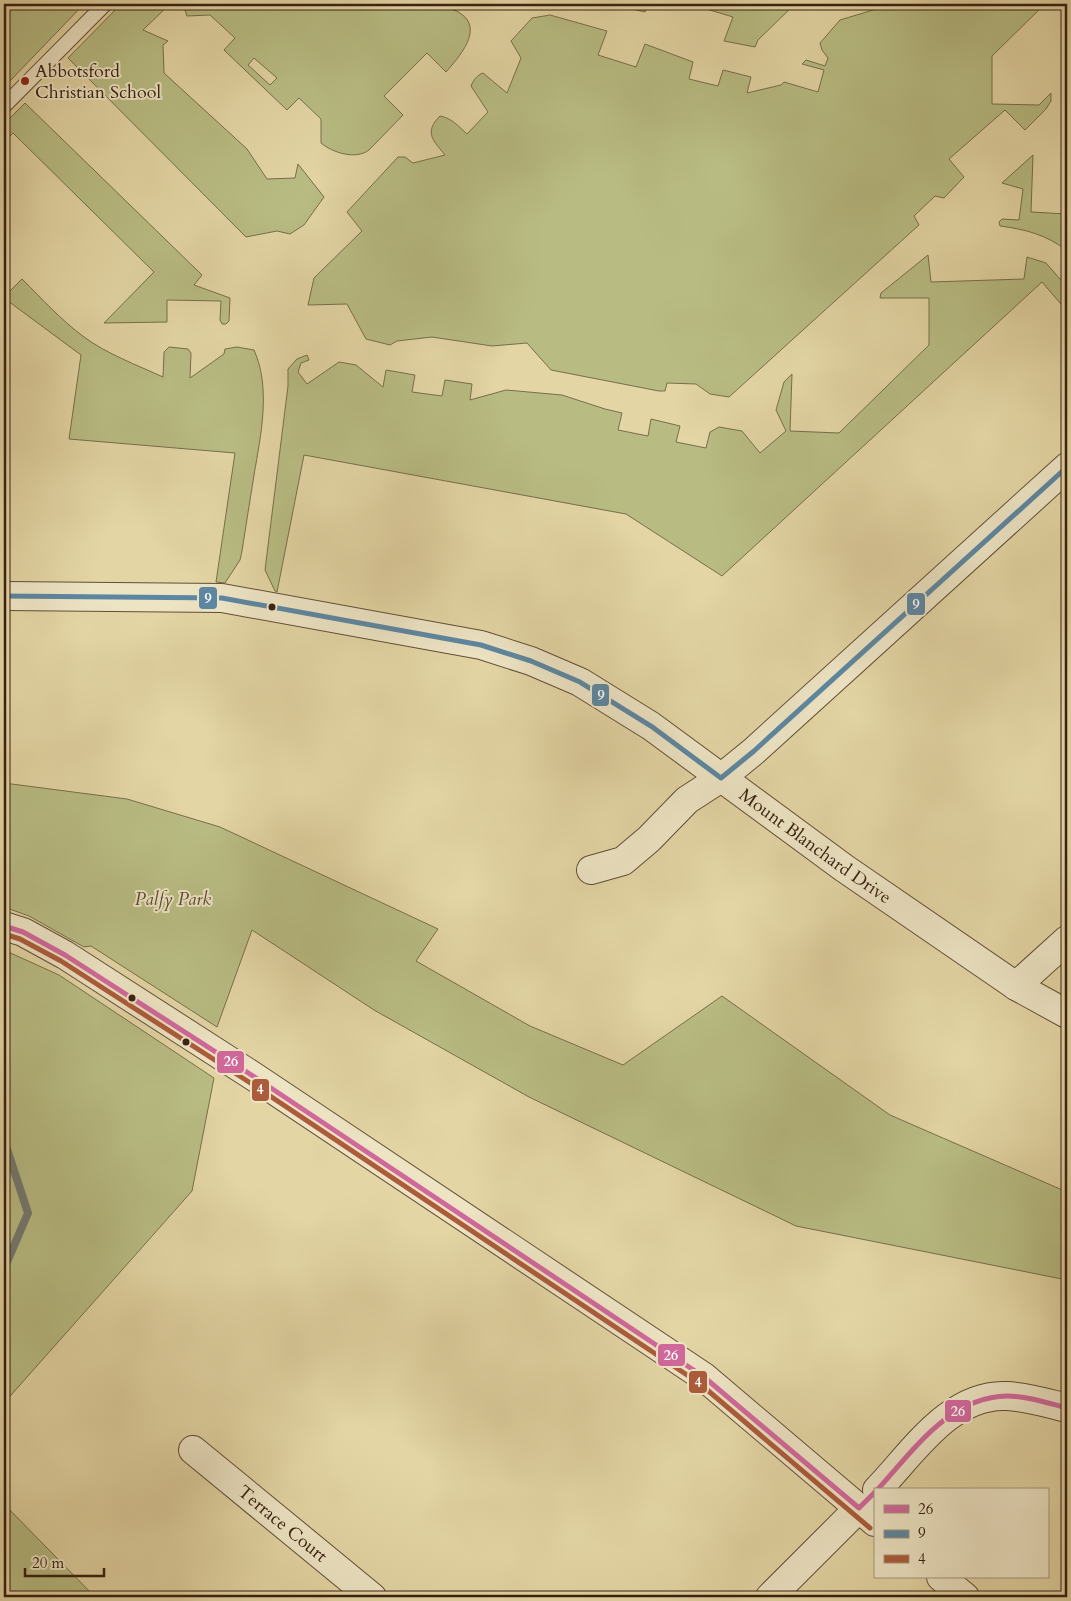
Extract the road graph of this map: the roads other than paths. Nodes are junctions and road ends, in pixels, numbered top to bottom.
1 (105, 4) edge
2 (4, 106) edge
3 (1067, 467) edge
4 (4, 596) edge
5 (720, 778) junction
6 (591, 870) dead end
7 (4, 926) edge
8 (1067, 940) edge
9 (1016, 986) junction
10 (1067, 1014) edge
11 (1067, 1408) edge
12 (193, 1450) dead end
13 (884, 1488) edge
14 (871, 1503) edge
15 (942, 1578) edge
16 (372, 1597) edge
17 (770, 1597) edge
18 (965, 1597) edge

1 - 2 lane
3 - 5 street
4 - 5 street, Mount Blanchard Drive
5 - 6 street
5 - 9 street, Mount Blanchard Drive
7 - 14 street
8 - 9 street
9 - 10 street, Mount Blanchard Drive
11 - 13 street
12 - 16 street, Terrace Court
14 - 17 street
15 - 18 street

